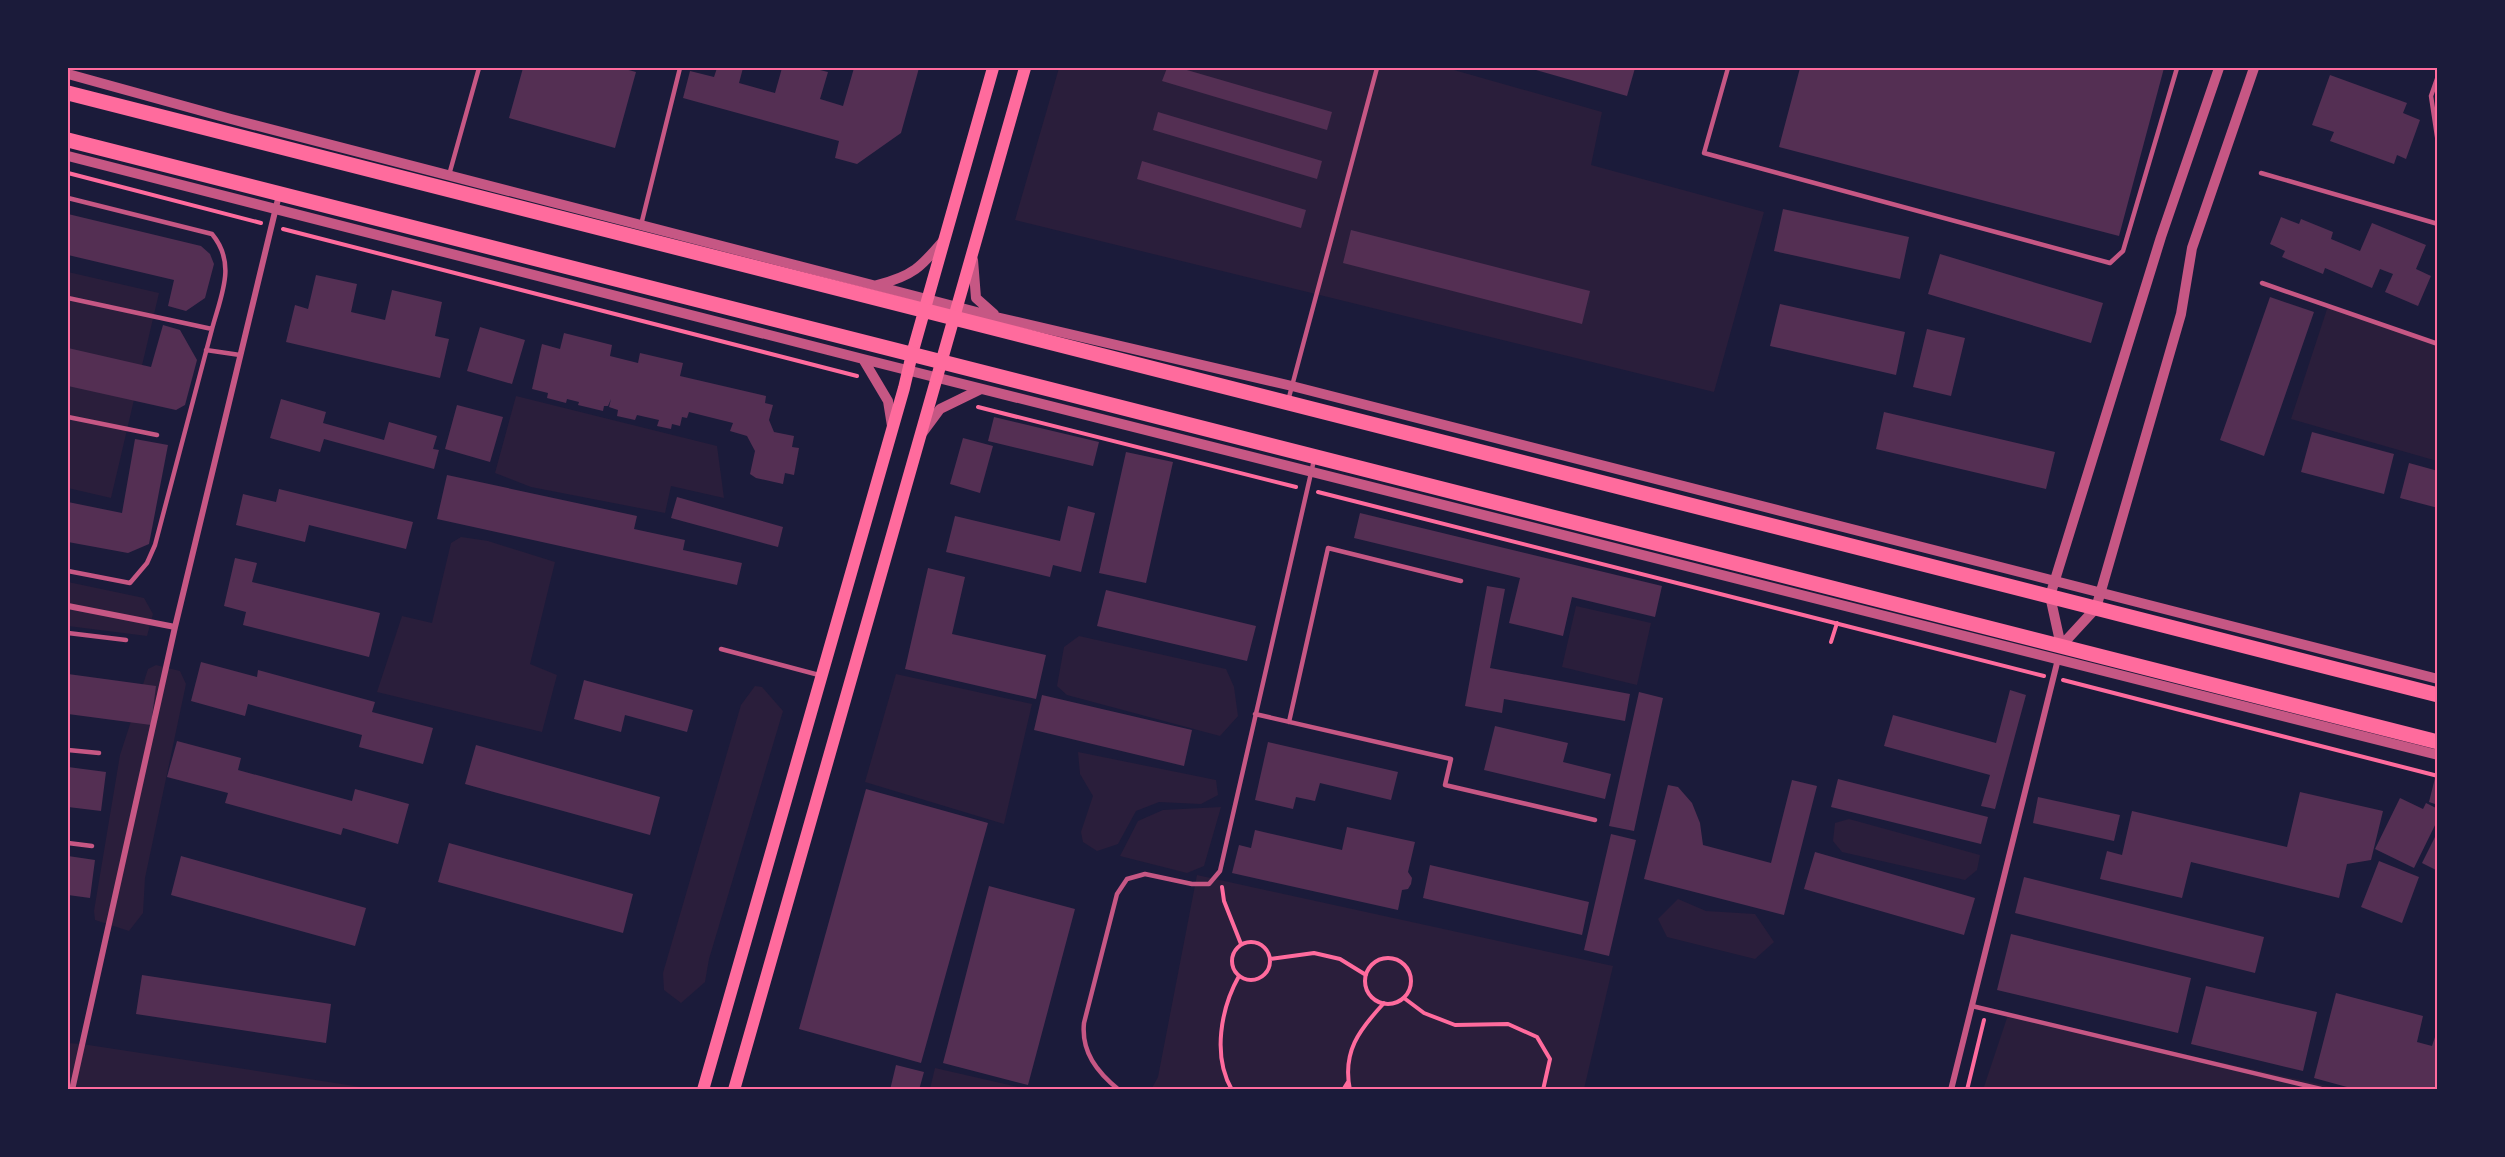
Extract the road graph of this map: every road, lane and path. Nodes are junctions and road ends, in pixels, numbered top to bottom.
1 (479, 68) edge
2 (680, 68) edge
3 (993, 68) edge
4 (1025, 68) edge
5 (1377, 68) edge
6 (1728, 68) edge
7 (2177, 68) edge
8 (2219, 68) edge
9 (2254, 68) edge
10 (68, 74) edge
11 (2438, 76) edge
12 (68, 93) edge
13 (68, 140) edge
14 (2438, 143) edge
15 (68, 156) edge
16 (68, 173) edge
17 (2261, 173) dead end
18 (449, 175) junction
19 (68, 198) edge
20 (278, 201) junction
21 (2438, 224) edge
22 (641, 225) junction
23 (272, 226) junction
24 (944, 240) junction
25 (973, 253) junction
26 (2262, 283) dead end
27 (874, 285) junction
28 (68, 298) edge
29 (926, 305) junction
30 (957, 312) junction
31 (996, 317) junction
32 (212, 329) junction
33 (2438, 344) edge
34 (206, 350) junction
35 (912, 354) junction
36 (240, 355) junction
37 (863, 359) junction
38 (942, 362) junction
39 (908, 370) junction
40 (938, 378) junction
41 (878, 381) junction
42 (1292, 386) junction
43 (981, 388) junction
44 (954, 401) junction
45 (1287, 402) junction
46 (68, 417) edge
47 (892, 430) junction
48 (157, 435) dead end
49 (921, 435) junction
50 (1313, 463) junction
51 (1307, 489) junction
52 (68, 571) edge
53 (1461, 581) dead end
54 (2052, 589) junction
55 (2098, 601) junction
56 (68, 606) edge
57 (1837, 623) junction
58 (175, 627) junction
59 (68, 633) edge
60 (126, 640) dead end
61 (1831, 642) dead end
62 (721, 649) dead end
63 (2059, 653) junction
64 (822, 675) junction
65 (2054, 678) junction
66 (2438, 679) edge
67 (2438, 694) edge
68 (1255, 714) junction
69 (1289, 722) junction
70 (2438, 742) edge
71 (68, 750) edge
72 (99, 753) dead end
73 (2438, 755) edge
74 (2438, 776) edge
75 (1595, 820) dead end
76 (68, 843) edge
77 (92, 846) dead end
78 (1220, 871) junction
79 (1241, 944) junction
80 (1270, 959) junction
81 (1366, 975) junction
82 (1239, 976) junction
83 (1404, 998) junction
84 (1384, 1003) junction
85 (1972, 1006) junction
86 (1986, 1010) junction
87 (1349, 1082) junction
88 (72, 1089) edge
89 (704, 1089) edge
90 (734, 1089) edge
91 (1119, 1089) edge
92 (1232, 1089) edge
93 (1343, 1089) edge
94 (1350, 1089) edge
95 (1543, 1089) edge
96 (1951, 1089) edge
97 (1967, 1089) edge
98 (2325, 1089) edge

1 - 18 lane
2 - 22 lane
3 - 24 main road
4 - 25 main road
5 - 42 lane
6 - 7 lane
8 - 54 street
9 - 55 street
10 - 18 street
11 - 14 lane
12 - 29 main road
13 - 20 main road
15 - 20 street
16 - 23 path
17 - 21 lane
18 - 22 street
19 - 32 lane
20 - 23 street
20 - 35 main road
20 - 37 street
22 - 27 street
23 - 36 street
23 - 41 path
24 - 27 street
24 - 29 main road
25 - 30 main road
25 - 31 street
26 - 33 lane
27 - 29 street
28 - 32 lane
29 - 30 main road
29 - 35 main road
30 - 31 street
30 - 38 main road
30 - 45 main road
31 - 42 street
32 - 34 lane
34 - 36 lane
34 - 52 lane
35 - 38 main road
35 - 39 main road
36 - 58 street
37 - 39 street
37 - 41 street
38 - 40 main road
38 - 50 main road
39 - 40 street
39 - 47 main road
40 - 43 street
40 - 49 main road
41 - 47 street
42 - 45 lane
42 - 54 street
43 - 44 street
43 - 50 street
44 - 49 street
44 - 51 path
45 - 54 main road
46 - 48 lane
47 - 64 main road
49 - 90 main road
50 - 51 lane
50 - 63 main road
51 - 57 path
51 - 68 lane
53 - 69 lane
54 - 55 main road
54 - 63 street
55 - 63 street
55 - 66 street
55 - 67 main road
56 - 58 street
57 - 61 path
57 - 65 path
58 - 88 street
59 - 60 lane
62 - 64 lane
63 - 65 street
63 - 70 main road
63 - 73 street
64 - 89 main road
65 - 74 path
65 - 85 street
68 - 69 lane
68 - 78 lane
69 - 75 lane
71 - 72 lane
76 - 77 lane
78 - 79 path
78 - 91 lane
79 - 80 path
79 - 82 path
80 - 81 path
80 - 82 path
81 - 83 path
81 - 84 path
82 - 92 path
83 - 84 path
83 - 95 path
84 - 87 path
85 - 86 lane
85 - 96 street
86 - 97 path
86 - 98 lane
87 - 93 path
87 - 94 path

